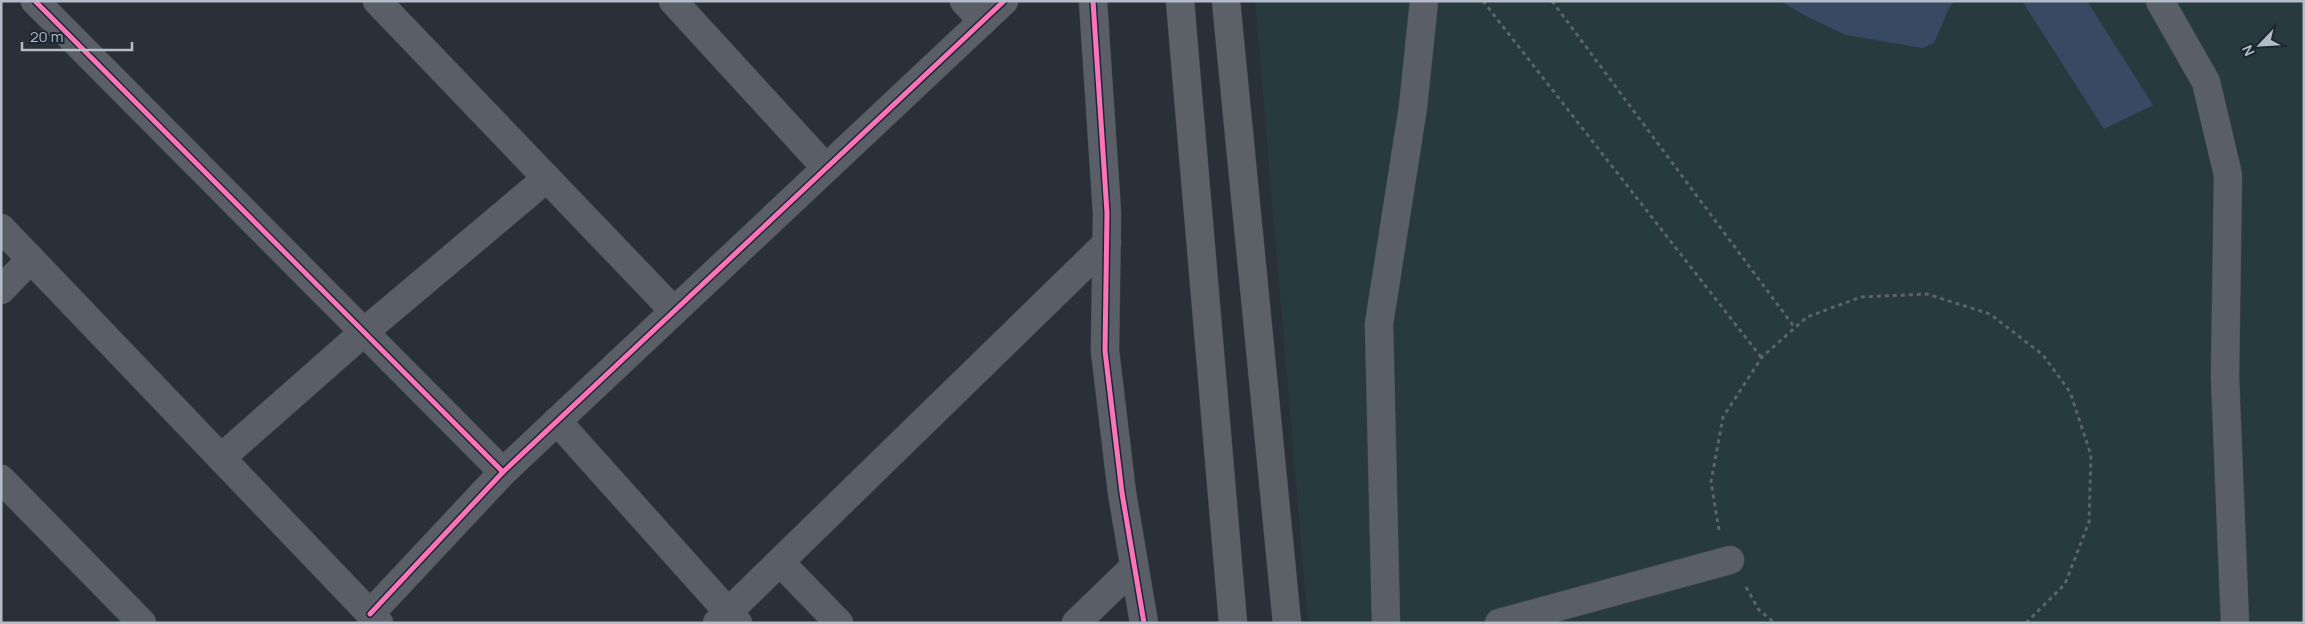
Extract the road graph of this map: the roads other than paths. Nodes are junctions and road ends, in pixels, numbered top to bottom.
1 (35, 1) edge
2 (377, 1) edge
3 (673, 1) edge
4 (964, 1) edge
5 (1004, 1) edge
6 (1093, 1) edge
7 (1180, 1) edge
8 (1226, 1) edge
9 (1424, 1) edge
10 (2160, 1) edge
11 (983, 21) junction
12 (826, 168) junction
13 (547, 178) junction
14 (1, 228) edge
15 (1107, 243) junction
16 (31, 259) junction
17 (1, 290) edge
18 (674, 311) junction
19 (364, 332) junction
20 (557, 421) junction
21 (221, 458) junction
22 (503, 472) junction
23 (1, 479) edge
24 (1730, 560) road end
25 (780, 562) junction
26 (1134, 567) junction
27 (375, 618) edge
28 (728, 619) edge
29 (142, 623) edge
30 (838, 623) edge
31 (1076, 623) edge
32 (1144, 623) edge
33 (1233, 623) edge
34 (1287, 623) edge
35 (1386, 623) edge
36 (1499, 623) edge
37 (2235, 623) edge

1 - 19 street
2 - 13 street
3 - 12 street
4 - 11 street
5 - 11 street
6 - 15 street
7 - 33 main road
8 - 34 main road
9 - 35 street
10 - 37 street
11 - 12 street
12 - 18 street
13 - 18 street
13 - 19 street
14 - 16 street
15 - 25 street
15 - 26 street
16 - 17 street
16 - 21 street
18 - 20 street
19 - 21 street
19 - 22 street
20 - 22 street
20 - 28 street
21 - 27 street
22 - 27 street
23 - 29 street
24 - 36 street
25 - 28 street
25 - 30 street
26 - 31 street
26 - 32 street

